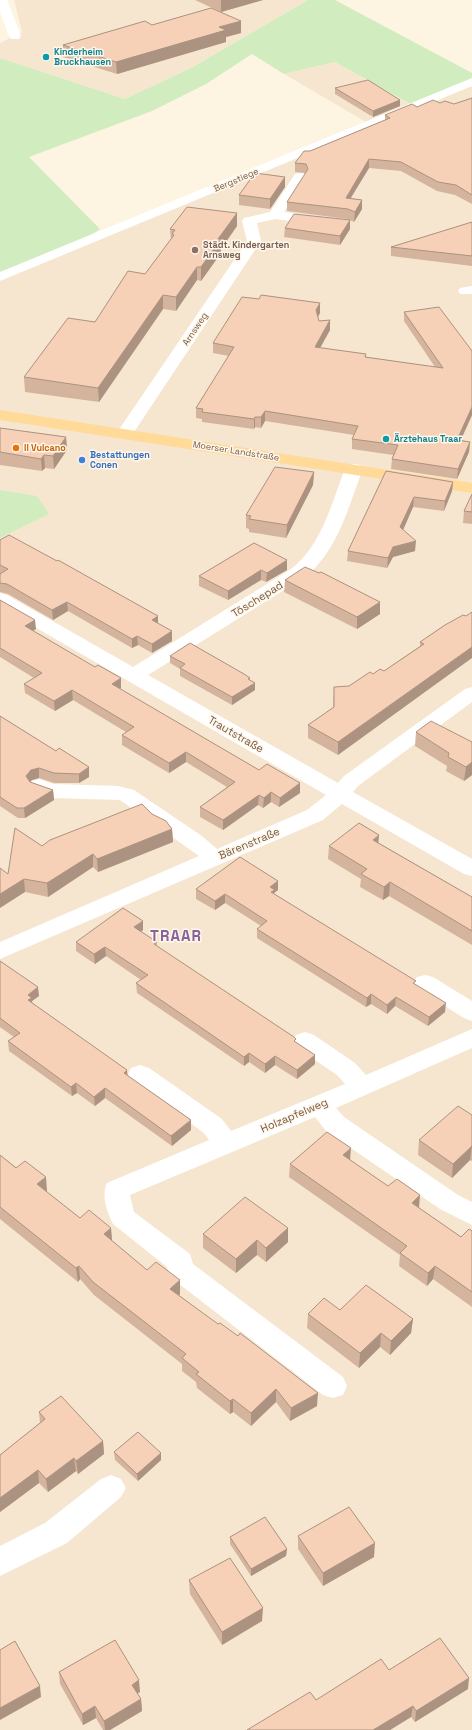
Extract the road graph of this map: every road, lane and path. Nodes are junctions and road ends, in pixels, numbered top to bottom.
1 (1, 0) edge
2 (15, 36) dead end
3 (472, 82) edge
4 (300, 177) dead end
5 (275, 215) junction
6 (333, 222) edge
7 (0, 277) edge
8 (0, 415) edge
9 (124, 434) junction
10 (354, 469) junction
11 (472, 488) edge
12 (0, 598) edge
13 (134, 675) junction
14 (472, 693) edge
15 (39, 786) edge
16 (340, 794) junction
17 (215, 858) junction
18 (472, 869) edge
19 (0, 951) edge
20 (425, 983) dead end
21 (472, 1012) edge
22 (472, 1038) edge
23 (305, 1041) dead end
24 (140, 1074) dead end
25 (362, 1087) junction
26 (319, 1105) junction
27 (226, 1144) junction
28 (472, 1214) edge
29 (333, 1386) dead end
30 (111, 1488) dead end
31 (0, 1562) edge

1 - 2 street
3 - 7 street, Bergstiege
4 - 5 street
5 - 6 street
5 - 9 street, Arnsweg
8 - 9 main road, Moerser Landstraße
9 - 10 main road, Moerser Landstraße
10 - 11 main road, Moerser Landstraße
10 - 13 street, Töschepad
12 - 13 street, Trautstraße
13 - 16 street, Trautstraße
14 - 16 street, Bärenstraße
15 - 17 street
16 - 17 street, Bärenstraße
16 - 18 street, Trautstraße
17 - 19 street, Bärenstraße
20 - 21 street
22 - 25 street, Holzapfelweg
23 - 25 street
24 - 27 street
25 - 26 street, Holzapfelweg
26 - 27 street, Holzapfelweg
26 - 28 street
27 - 29 street, Holzapfelweg
30 - 31 street

